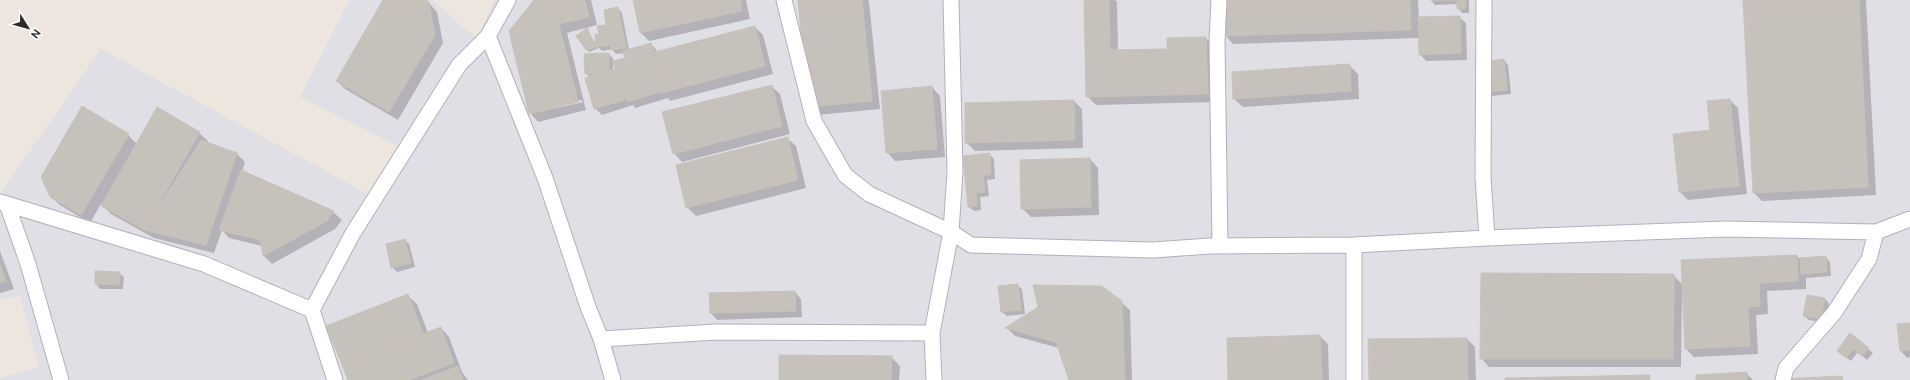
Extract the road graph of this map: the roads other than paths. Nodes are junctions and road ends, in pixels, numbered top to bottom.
1 (508, 0) edge
2 (784, 0) edge
3 (951, 0) edge
4 (1219, 0) edge
5 (1484, 0) edge
6 (488, 36) junction
7 (3, 203) edge
8 (1910, 219) edge
9 (951, 232) junction
10 (1876, 232) junction
11 (1487, 238) junction
12 (1354, 245) junction
13 (1220, 246) junction
14 (312, 310) junction
15 (932, 334) junction
16 (602, 339) junction
17 (61, 380) edge
18 (335, 380) edge
19 (612, 380) edge
20 (934, 380) edge
21 (1354, 380) edge
22 (1783, 380) edge

1 - 6 street
2 - 9 street
3 - 9 street
4 - 13 street
5 - 11 street
6 - 14 street
6 - 16 street
7 - 14 street
7 - 17 street
8 - 10 street
9 - 13 street
9 - 15 street
10 - 11 street
10 - 22 street
11 - 12 street
12 - 13 street
12 - 21 street
14 - 18 street
15 - 16 street
15 - 20 street
16 - 19 street

